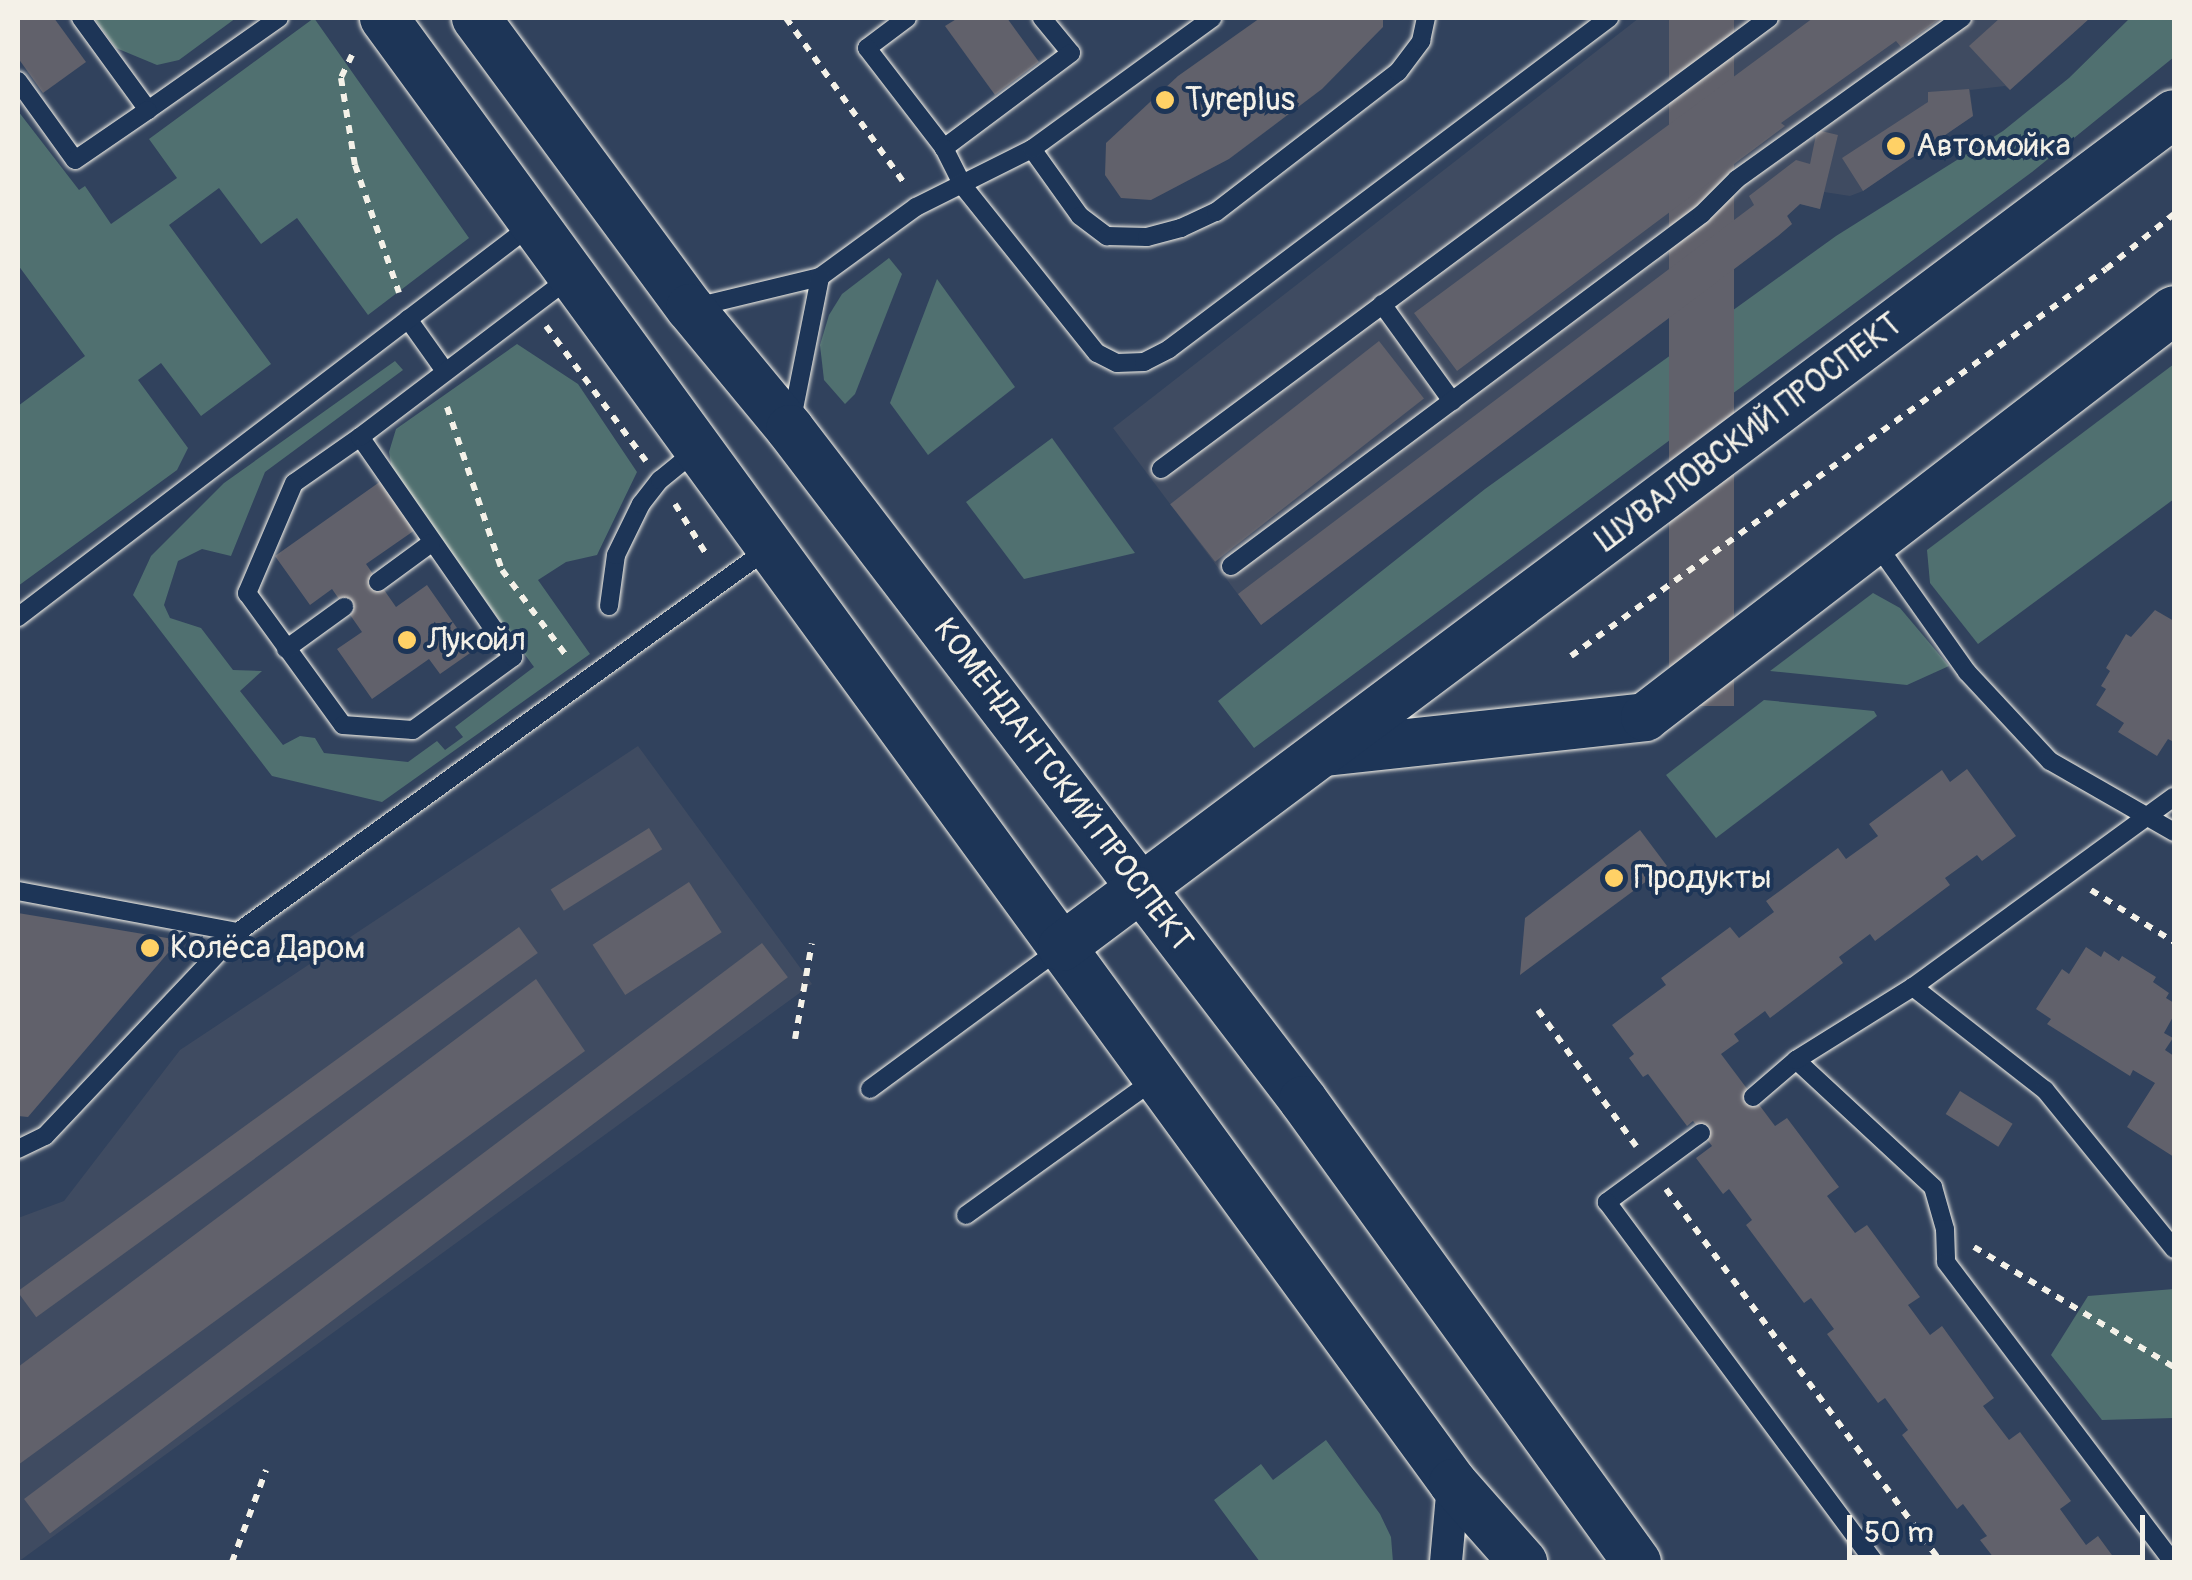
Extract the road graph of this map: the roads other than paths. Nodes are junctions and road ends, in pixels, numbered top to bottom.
1 (81, 18) edge
2 (279, 18) edge
3 (384, 18) edge
4 (476, 18) edge
5 (907, 18) edge
6 (1042, 18) edge
7 (1212, 18) edge
8 (1426, 18) edge
9 (1609, 18) edge
10 (1769, 18) edge
11 (1962, 18) edge
12 (18, 82) edge
13 (148, 110) junction
14 (2174, 114) edge
15 (944, 148) junction
16 (1032, 149) junction
17 (963, 186) junction
18 (533, 224) junction
19 (572, 276) junction
20 (820, 277) junction
21 (1382, 304) junction
22 (690, 308) junction
23 (2174, 310) edge
24 (408, 319) junction
25 (446, 371) junction
26 (1452, 401) junction
27 (790, 429) junction
28 (360, 437) junction
29 (698, 449) junction
30 (1160, 469) dead end
31 (1874, 541) junction
32 (431, 544) junction
33 (770, 547) junction
34 (1231, 566) dead end
35 (378, 582) dead end
36 (609, 606) dead end
37 (344, 607) dead end
38 (18, 617) edge
39 (286, 649) junction
40 (1324, 752) junction
41 (2174, 797) edge
42 (2146, 819) junction
43 (2174, 832) edge
44 (1140, 888) junction
45 (18, 891) edge
46 (238, 932) junction
47 (1062, 947) junction
48 (1913, 987) junction
49 (1796, 1060) junction
50 (1158, 1078) junction
51 (870, 1088) dead end
52 (1753, 1097) dead end
53 (1701, 1133) dead end
54 (18, 1149) edge
55 (966, 1215) dead end
56 (2174, 1249) edge
57 (1453, 1483) junction
58 (1446, 1562) edge
59 (1524, 1562) edge
60 (1637, 1562) edge
61 (1874, 1562) edge
62 (2173, 1562) edge

1 - 13 lane
2 - 13 lane
3 - 18 main road
4 - 22 main road, КОМЕНДАНТСКИЙ ПРОСПЕКТ
5 - 15 lane
6 - 15 lane
7 - 16 lane
8 - 16 lane
9 - 17 lane
10 - 21 lane
11 - 26 lane
12 - 13 lane
14 - 40 main road, ШУВАЛОВСКИЙ ПРОСПЕКТ
15 - 17 lane
16 - 17 lane
17 - 20 lane
18 - 19 main road
18 - 24 lane
19 - 25 lane
19 - 29 main road
20 - 22 lane
20 - 27 lane
21 - 26 lane
21 - 30 lane
22 - 27 main road, КОМЕНДАНТСКИЙ ПРОСПЕКТ
23 - 31 main road
24 - 25 lane
24 - 38 lane
25 - 28 lane
26 - 34 lane
27 - 44 main road, КОМЕНДАНТСКИЙ ПРОСПЕКТ
28 - 32 lane
28 - 39 lane
29 - 33 main road
29 - 36 lane
31 - 40 main road
31 - 42 lane
32 - 35 lane
32 - 39 lane
33 - 46 lane
33 - 47 main road
37 - 39 lane
40 - 44 main road, ШУВАЛОВСКИЙ ПРОСПЕКТ
41 - 42 lane
42 - 43 lane
42 - 48 lane
44 - 47 main road, ШУВАЛОВСКИЙ ПРОСПЕКТ
44 - 60 main road, КОМЕНДАНТСКИЙ ПРОСПЕКТ
45 - 46 lane
46 - 54 lane
47 - 50 main road
47 - 51 lane, ШУВАЛОВСКИЙ ПРОСПЕКТ
48 - 49 lane
48 - 56 lane
49 - 52 lane
49 - 62 lane
50 - 55 lane
50 - 57 main road
53 - 61 lane
57 - 58 street
57 - 59 main road

